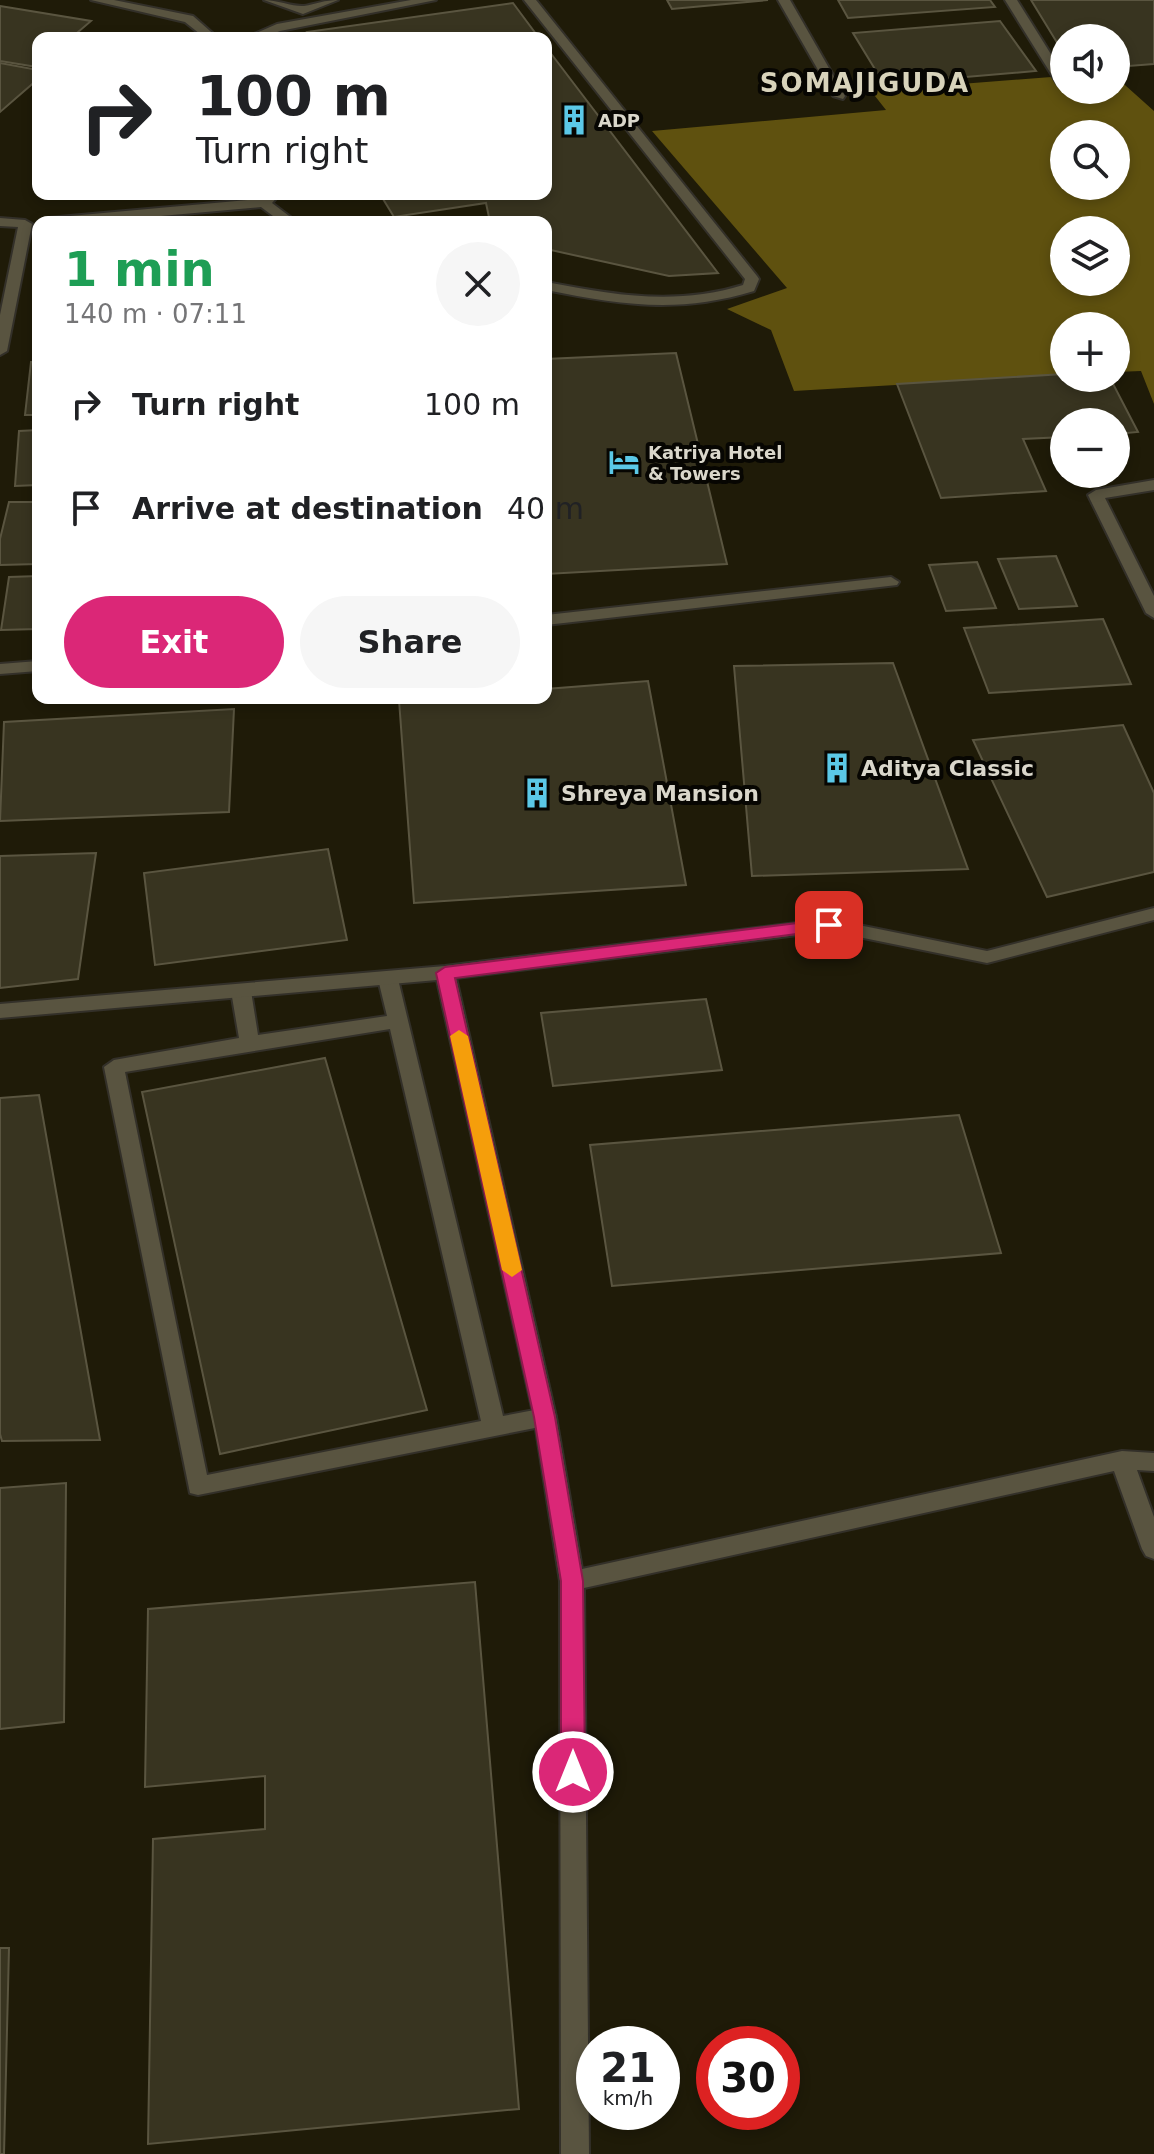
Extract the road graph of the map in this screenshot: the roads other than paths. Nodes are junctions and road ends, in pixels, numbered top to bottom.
1 (97, 0) edge
2 (270, 0) edge
3 (332, 0) edge
4 (430, 0) edge
5 (530, 0) edge
6 (784, 0) edge
7 (1011, 0) edge
8 (205, 32) edge
9 (267, 32) edge
10 (1050, 63) edge
11 (839, 96) dead end
12 (251, 200) edge
13 (271, 200) edge
14 (103, 216) edge
15 (285, 216) edge
16 (0, 222) edge
17 (32, 223) edge
18 (552, 287) edge
19 (0, 351) edge
20 (1154, 485) edge
21 (891, 582) dead end
22 (1154, 613) edge
23 (552, 619) edge
24 (32, 666) edge
25 (0, 669) edge
26 (1154, 914) edge
27 (445, 973) junction
28 (388, 979) junction
29 (241, 991) junction
30 (0, 1011) edge
31 (398, 1021) junction
32 (250, 1043) junction
33 (545, 1417) junction
34 (494, 1426) junction
35 (1122, 1460) junction
36 (1154, 1462) edge
37 (1154, 1549) edge
38 (572, 1581) junction
39 (575, 2154) edge

1 - 8 street
2 - 3 street
4 - 9 street
5 - 18 street
6 - 11 street
7 - 10 street
12 - 14 street
13 - 15 street
16 - 17 street
17 - 19 street
20 - 22 street
21 - 23 street
24 - 25 street
26 - 27 street
27 - 28 street
27 - 33 street
28 - 29 street
28 - 31 street
29 - 30 street
29 - 32 street
31 - 32 street
31 - 34 street
32 - 34 street
33 - 34 street
33 - 38 street
35 - 36 street
35 - 37 street
35 - 38 street
38 - 39 street

